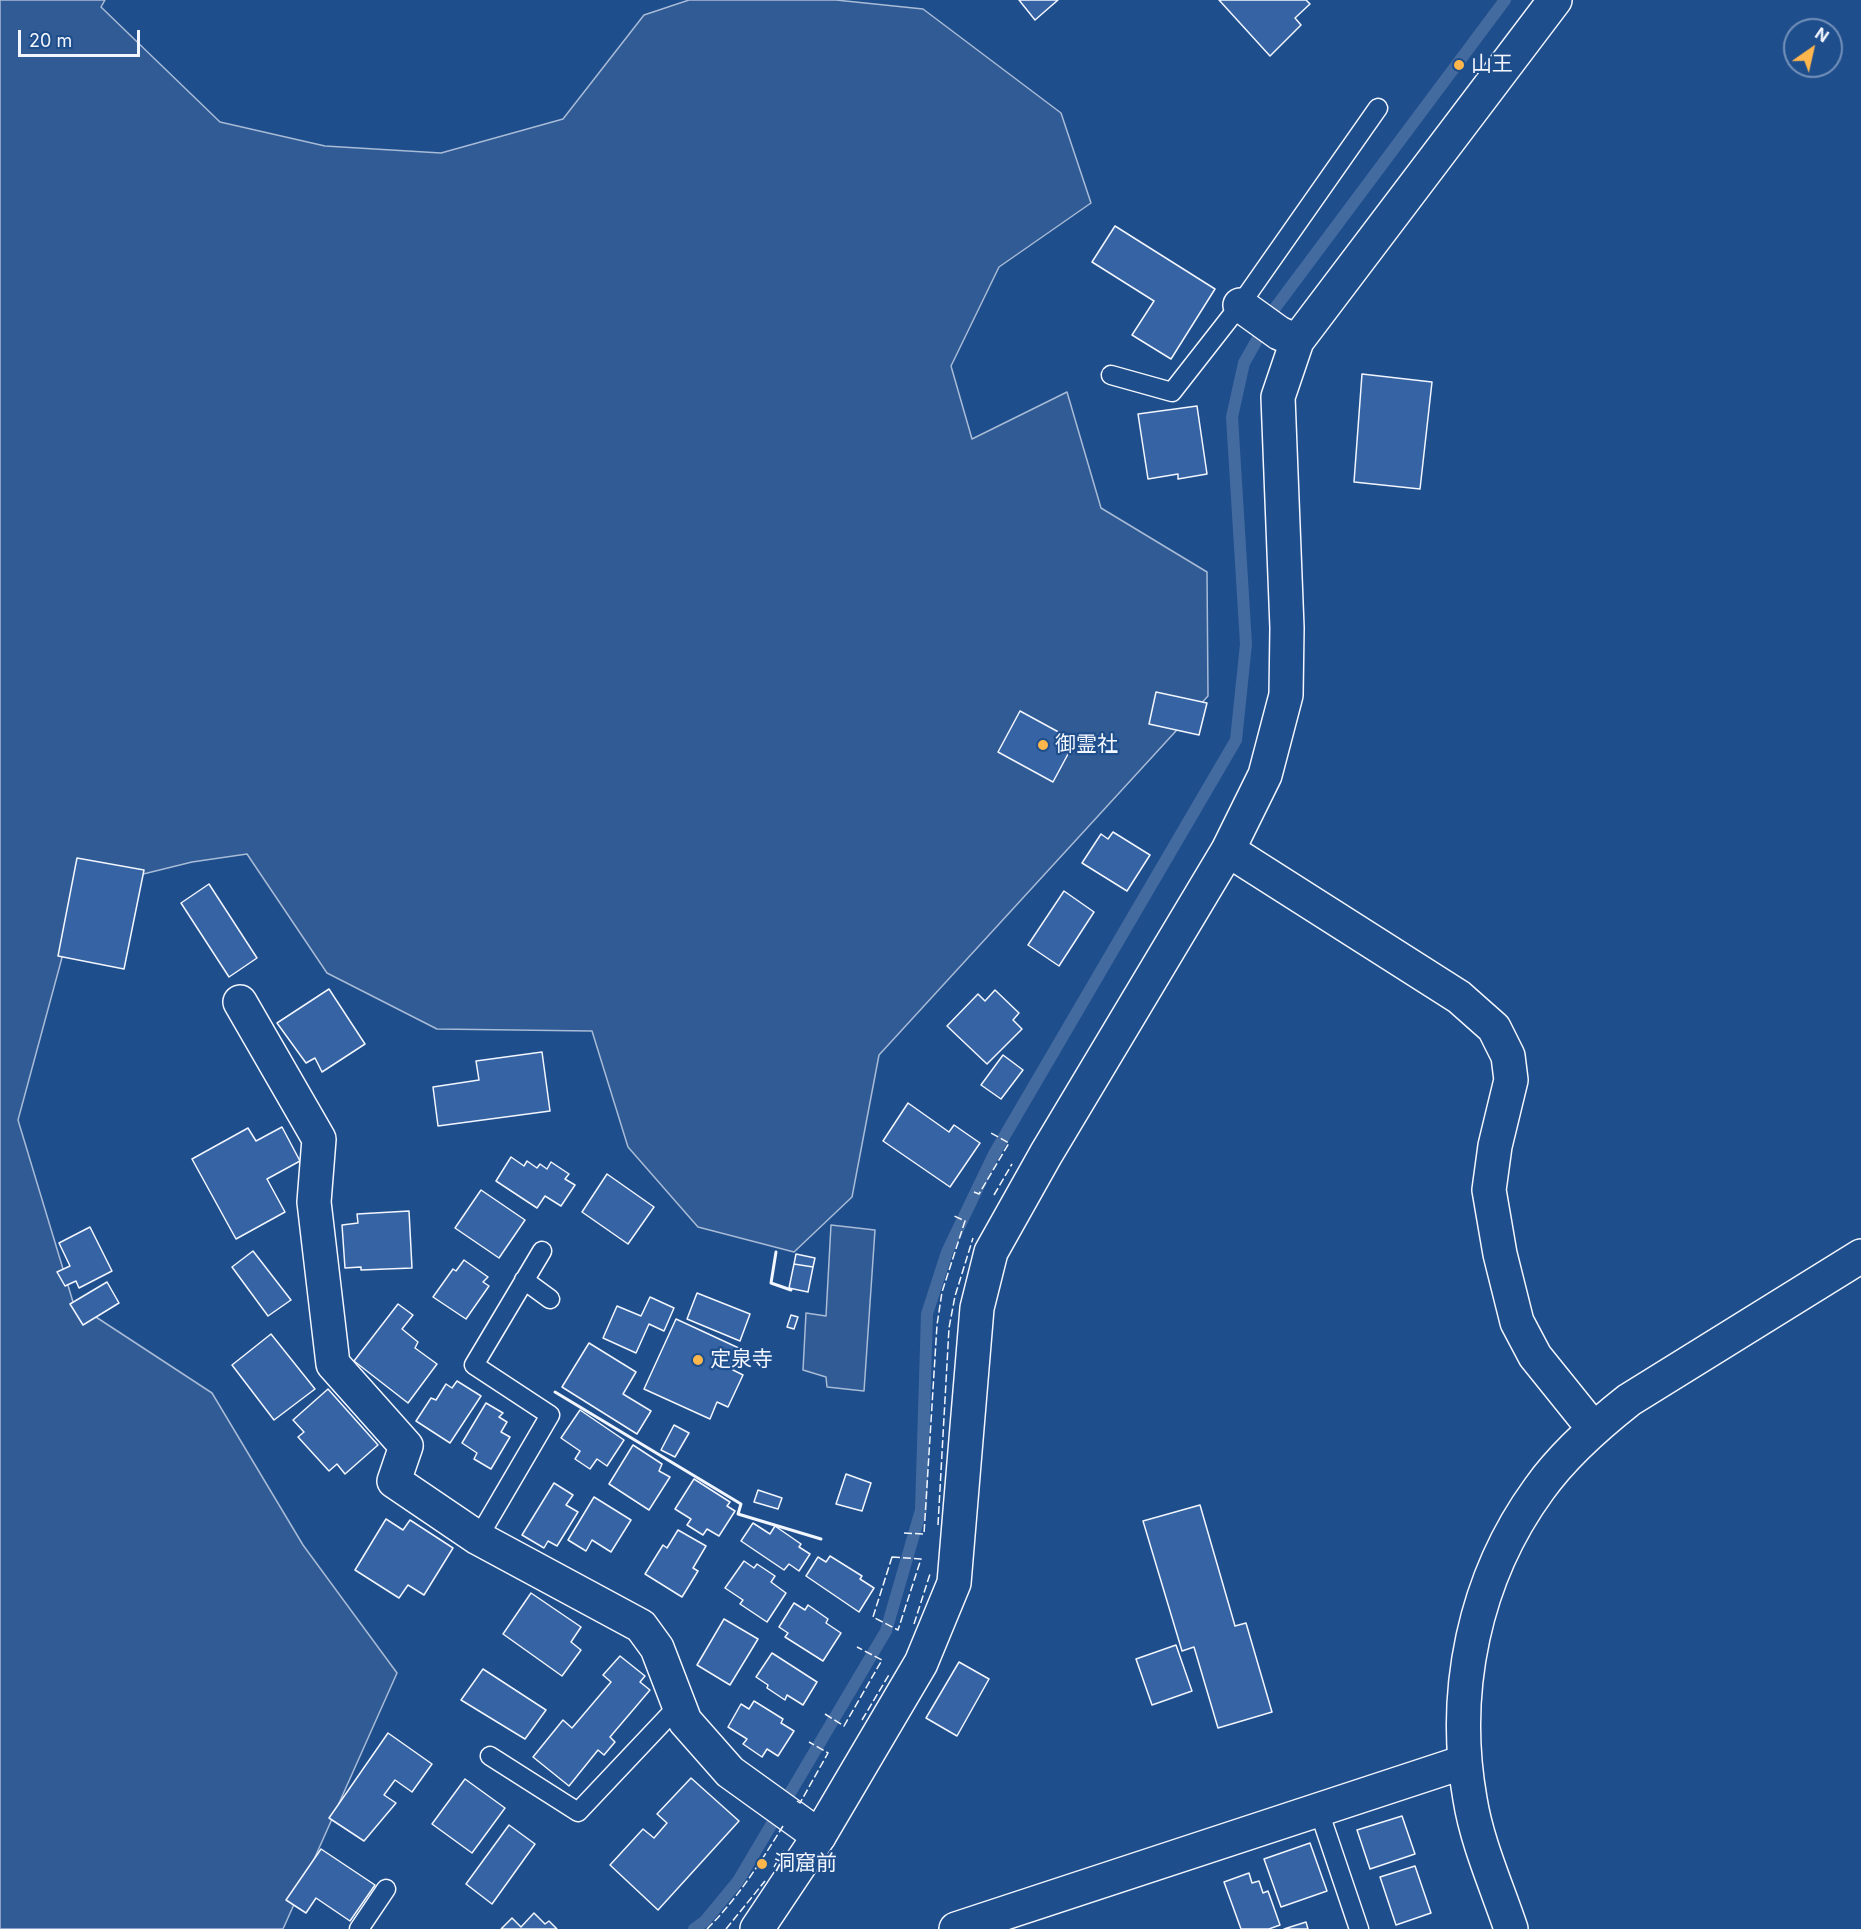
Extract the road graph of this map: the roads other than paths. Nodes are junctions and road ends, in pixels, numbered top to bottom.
1 (1555, 0) edge
2 (1378, 108) dead end
3 (1240, 305) junction
4 (1286, 336) junction
5 (1111, 375) dead end
6 (1228, 850) junction
7 (240, 1002) dead end
8 (542, 1251) dead end
9 (1861, 1256) edge
10 (524, 1281) junction
11 (550, 1299) dead end
12 (1593, 1428) junction
13 (478, 1538) junction
14 (679, 1705) junction
15 (490, 1756) dead end
16 (1464, 1762) junction
17 (1319, 1811) junction
18 (819, 1836) junction
19 (386, 1888) dead end
20 (359, 1929) edge
21 (757, 1929) edge
22 (956, 1929) edge
23 (1359, 1929) edge
24 (1511, 1929) edge

1 - 4 street
2 - 3 lane
3 - 4 street
3 - 5 lane
4 - 6 street
6 - 12 street
6 - 18 street
7 - 13 street
8 - 10 lane
9 - 12 street
10 - 11 lane
10 - 13 lane
12 - 16 street
13 - 14 street
14 - 15 lane
14 - 18 street
16 - 17 street
16 - 24 street
17 - 22 street
17 - 23 lane
18 - 21 street
19 - 20 lane

